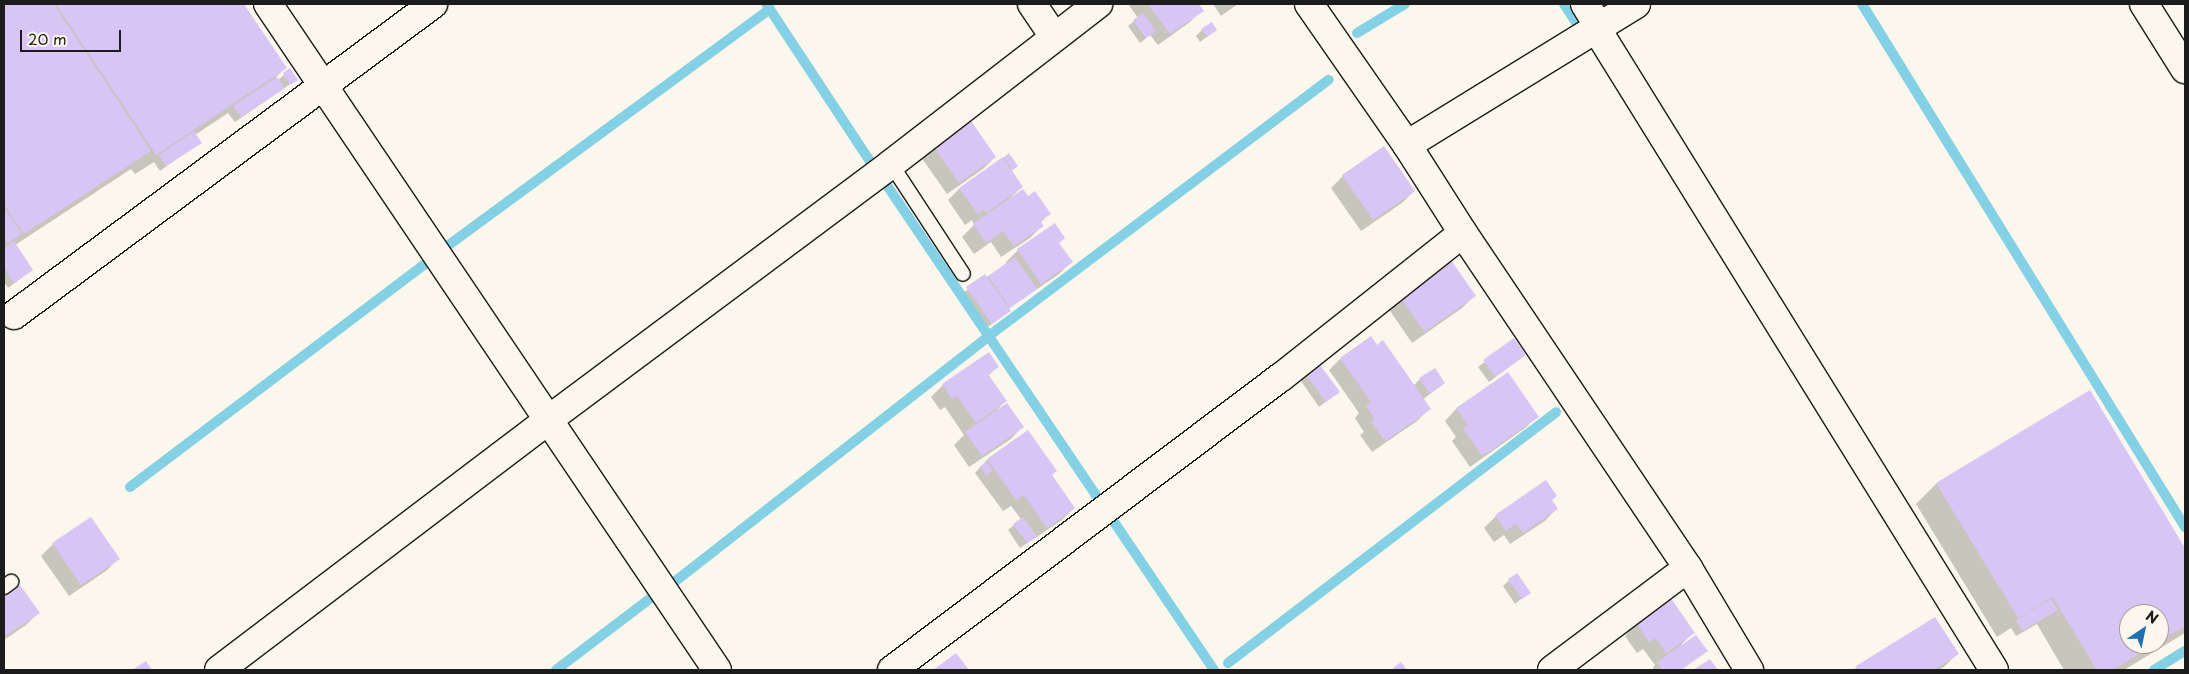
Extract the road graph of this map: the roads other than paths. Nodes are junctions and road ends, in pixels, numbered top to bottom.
1 (268, 4) edge
2 (433, 4) edge
3 (1032, 4) edge
4 (1098, 4) edge
5 (1309, 4) edge
6 (1585, 4) edge
7 (1636, 4) edge
8 (2144, 4) edge
9 (1596, 28) junction
10 (1054, 36) junction
11 (2185, 70) edge
12 (324, 87) junction
13 (1407, 145) junction
14 (891, 164) junction
15 (1463, 233) junction
16 (963, 274) dead end
17 (14, 315) dead end
18 (548, 420) junction
19 (1688, 568) junction
20 (1566, 666) edge
21 (220, 670) edge
22 (717, 670) edge
23 (892, 670) edge
24 (1749, 670) edge
25 (1994, 670) edge

1 - 12 street
2 - 12 street
3 - 10 street
4 - 10 street
5 - 13 street
6 - 9 street
7 - 9 street
8 - 11 street
9 - 13 street
9 - 25 street
10 - 14 street
12 - 17 street
12 - 18 street
13 - 15 street
14 - 16 lane
14 - 18 street
15 - 19 street
15 - 23 street
18 - 21 street
18 - 22 street
19 - 20 street
19 - 24 street

